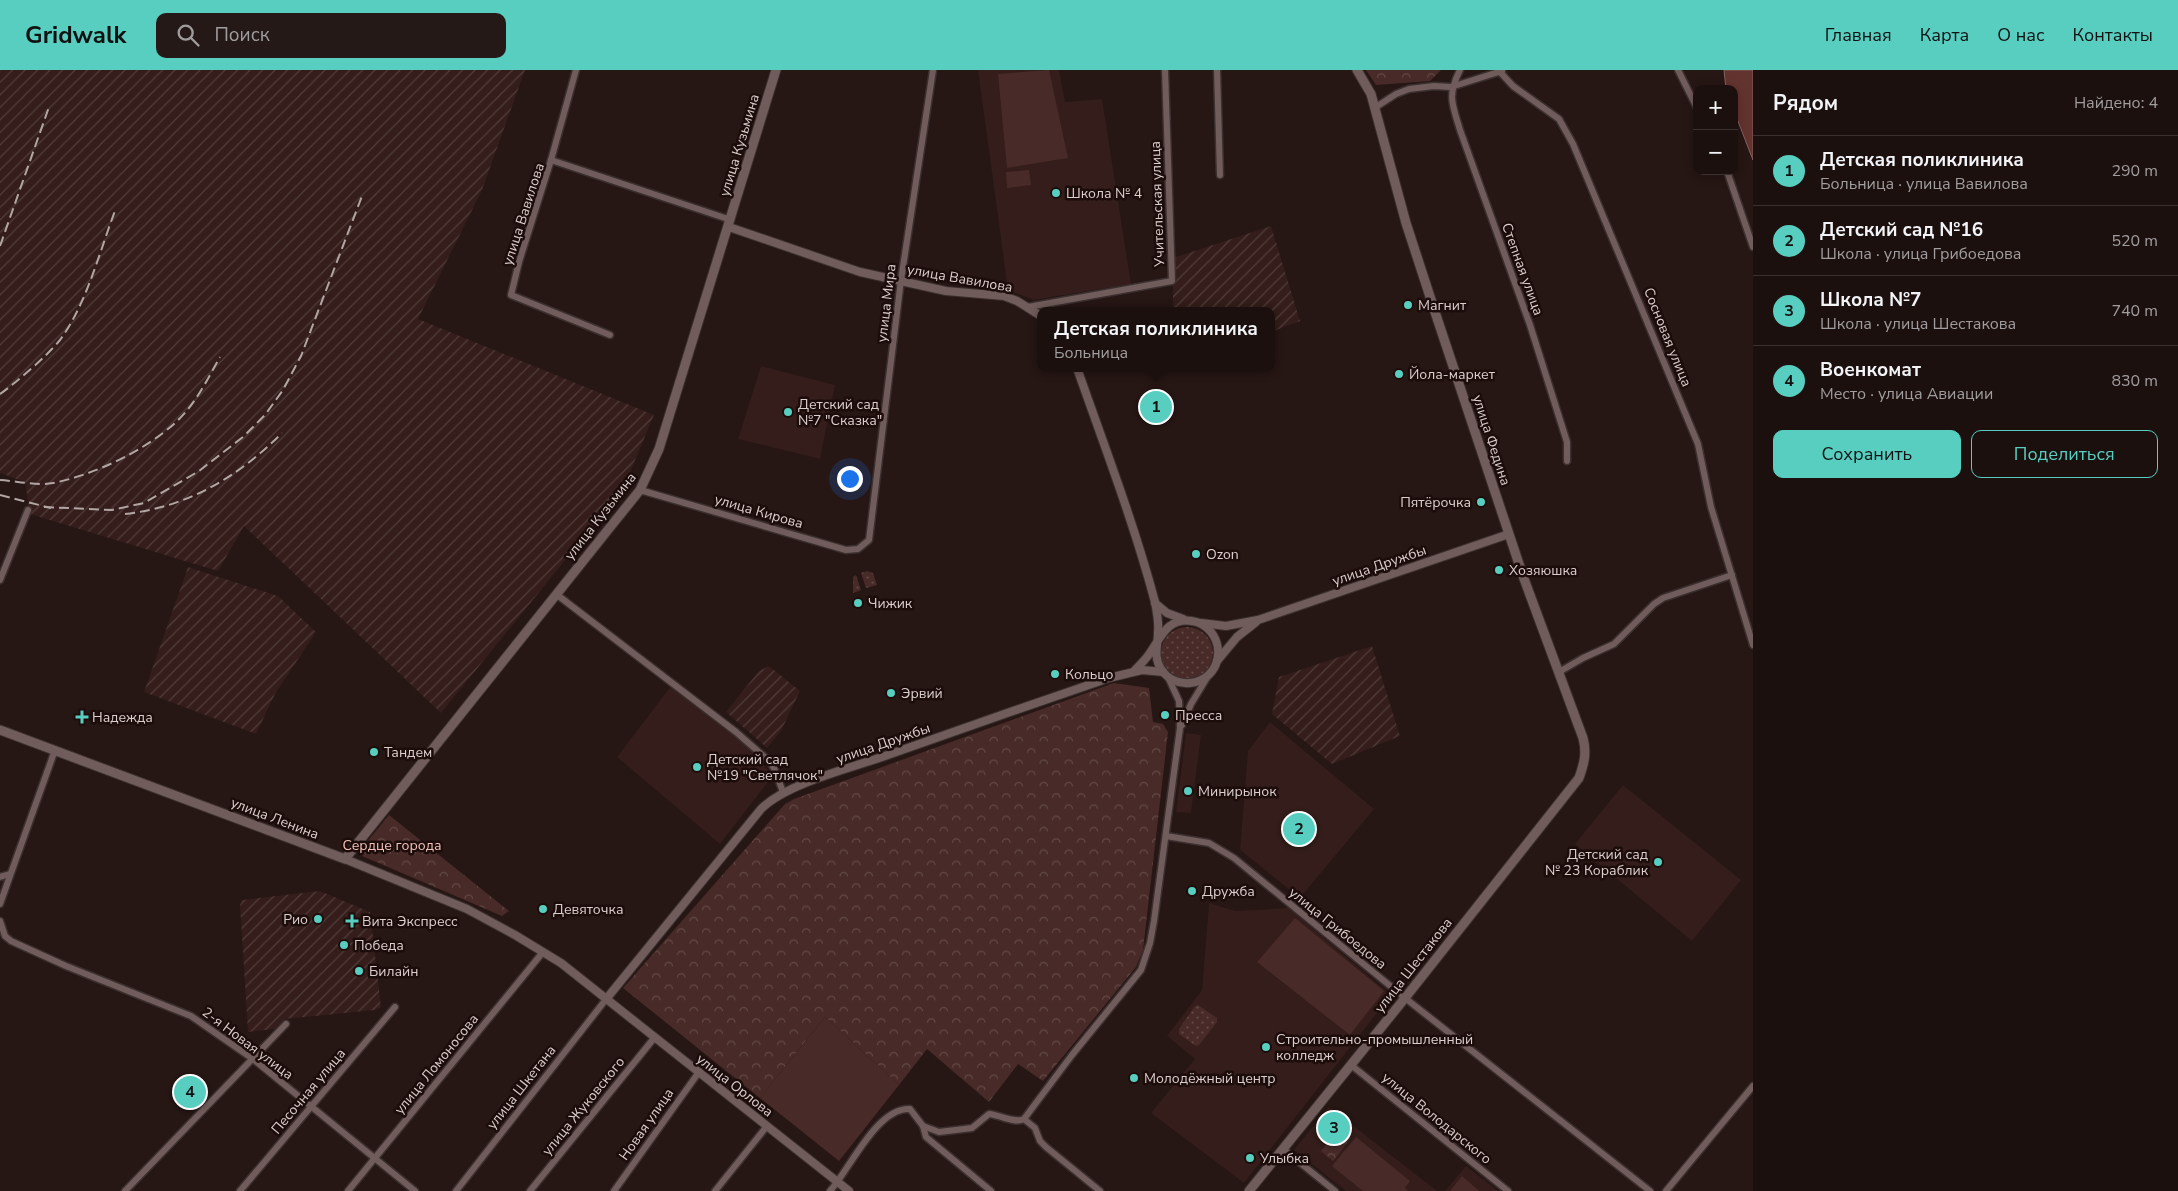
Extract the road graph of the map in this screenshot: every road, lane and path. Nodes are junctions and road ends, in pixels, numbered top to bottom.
1 (576, 70) edge
2 (776, 70) edge
3 (933, 70) edge
4 (1165, 70) edge
5 (1217, 70) edge
6 (1357, 70) edge
7 (1460, 70) edge
8 (1678, 70) edge
9 (1501, 71) edge
10 (1451, 87) junction
11 (1693, 100) edge
12 (1376, 107) junction
13 (551, 160) junction
14 (1728, 175) edge
15 (1220, 176) dead end
16 (730, 223) junction
17 (1753, 247) edge
18 (901, 280) junction
19 (1028, 307) junction
20 (1037, 313) edge
21 (610, 335) dead end
22 (1078, 372) edge
23 (1567, 461) dead end
24 (640, 490) junction
25 (28, 510) dead end
26 (1509, 534) junction
27 (869, 540) joint
28 (1732, 575) junction
29 (0, 580) edge
30 (556, 594) junction
31 (1155, 602) junction
32 (1258, 620) junction
33 (1192, 621) junction
34 (1158, 640) junction
35 (1753, 646) edge
36 (1217, 662) junction
37 (1135, 670) junction
38 (1559, 672) junction
39 (1210, 674) junction
40 (1166, 675) junction
41 (1180, 728) junction
42 (0, 730) edge
43 (55, 750) junction
44 (1579, 778) joint
45 (783, 792) junction
46 (1166, 836) junction
47 (345, 859) junction
48 (10, 874) junction
49 (0, 877) edge
50 (0, 904) edge
51 (0, 921) edge
52 (543, 952) junction
53 (607, 998) junction
54 (1405, 998) junction
55 (394, 1007) dead end
56 (286, 1024) dead end
57 (655, 1037) junction
58 (253, 1059) junction
59 (1351, 1065) junction
60 (699, 1072) junction
61 (1753, 1086) edge
62 (311, 1107) junction
63 (1024, 1119) junction
64 (767, 1126) junction
65 (923, 1126) junction
66 (1283, 1149) junction
67 (376, 1158) junction
68 (838, 1182) junction
69 (125, 1191) edge
70 (240, 1191) edge
71 (348, 1191) edge
72 (414, 1191) edge
73 (456, 1191) edge
74 (530, 1191) edge
75 (614, 1191) edge
76 (715, 1191) edge
77 (830, 1191) edge
78 (849, 1191) edge
79 (990, 1191) edge
80 (1100, 1191) edge
81 (1249, 1191) edge
82 (1335, 1191) edge
83 (1508, 1191) edge
84 (1650, 1191) edge
85 (1666, 1191) edge

1 - 13 street
2 - 16 main road, улица Кузьмина
3 - 18 street, улица Мира
4 - 19 street, Учительская улица
5 - 15 street
6 - 12 main road, улица Федина
7 - 10 street
8 - 11 street
9 - 10 street
9 - 28 street, Сосновая улица
10 - 12 street
10 - 23 street, Степная улица
12 - 26 main road, улица Федина
13 - 16 street, улица Вавилова
13 - 21 street, улица Вавилова
14 - 17 street
16 - 18 street, улица Вавилова
16 - 24 main road, улица Кузьмина
18 - 19 street, улица Вавилова
18 - 27 street, улица Мира
19 - 20 street, улица Вавилова
22 - 31 street
24 - 27 street, улица Кирова
24 - 30 main road, улица Кузьмина
25 - 29 street
26 - 32 street, улица Дружбы
26 - 38 main road, улица Федина
28 - 35 street, Сосновая улица
28 - 38 street
30 - 45 street
30 - 47 main road, улица Кузьмина
31 - 33 street
31 - 34 street
32 - 33 street
32 - 36 street
33 - 34 street
33 - 36 street
34 - 37 street
34 - 40 street
36 - 39 street
37 - 40 street
37 - 45 street, улица Дружбы
38 - 44 main road, улица Федина
39 - 40 street
39 - 41 street
40 - 41 street
41 - 46 street
42 - 43 main road, улица Ленина
43 - 47 main road, улица Ленина
43 - 48 street
44 - 54 main road, улица Шестакова
45 - 53 street, улица Дружбы
46 - 54 street, улица Грибоедова
46 - 63 street
47 - 52 street, улица Ленина
48 - 49 street
48 - 50 street
51 - 58 street, 2-я Новая улица
52 - 53 street, улица Ленина
52 - 67 street, улица Ломоносова
53 - 57 street, улица Орлова
53 - 73 street, улица Шкетана
54 - 59 main road, улица Шестакова
54 - 84 street, улица Грибоедова
55 - 62 street, Песочная улица
56 - 58 street
57 - 60 street, улица Орлова
57 - 74 street, улица Жуковского
58 - 62 street, 2-я Новая улица
58 - 69 street
59 - 66 main road, улица Шестакова
59 - 83 street, улица Володарского
60 - 64 street, улица Орлова
60 - 75 street, Новая улица
61 - 85 street
62 - 67 street, 2-я Новая улица
62 - 70 street, Песочная улица
63 - 65 street
63 - 80 street
64 - 68 street, улица Орлова
64 - 76 street
65 - 68 street
65 - 79 street
66 - 81 main road, улица Шестакова
66 - 82 street
67 - 71 street, улица Ломоносова
67 - 72 street, 2-я Новая улица
68 - 77 street
68 - 78 street, улица Орлова

